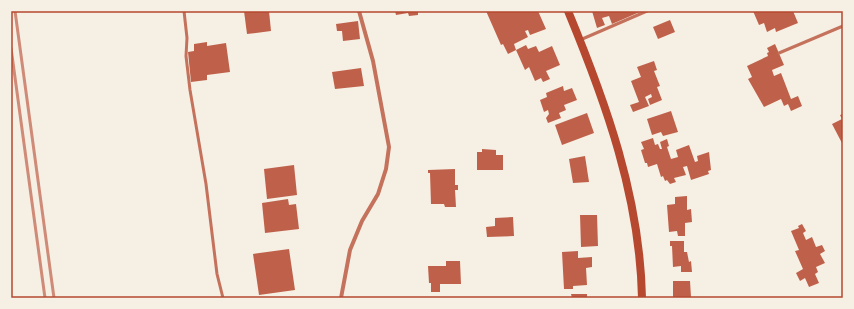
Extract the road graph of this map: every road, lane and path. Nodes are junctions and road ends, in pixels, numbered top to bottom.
1 (184, 11) edge
2 (359, 11) edge
3 (568, 11) edge
4 (647, 11) edge
5 (843, 26) edge
6 (580, 40) junction
7 (779, 54) dead end
8 (223, 298) edge
9 (341, 298) edge
10 (642, 298) edge

1 - 8 lane
2 - 9 street
3 - 6 main road
4 - 6 lane
5 - 7 lane
6 - 10 main road

